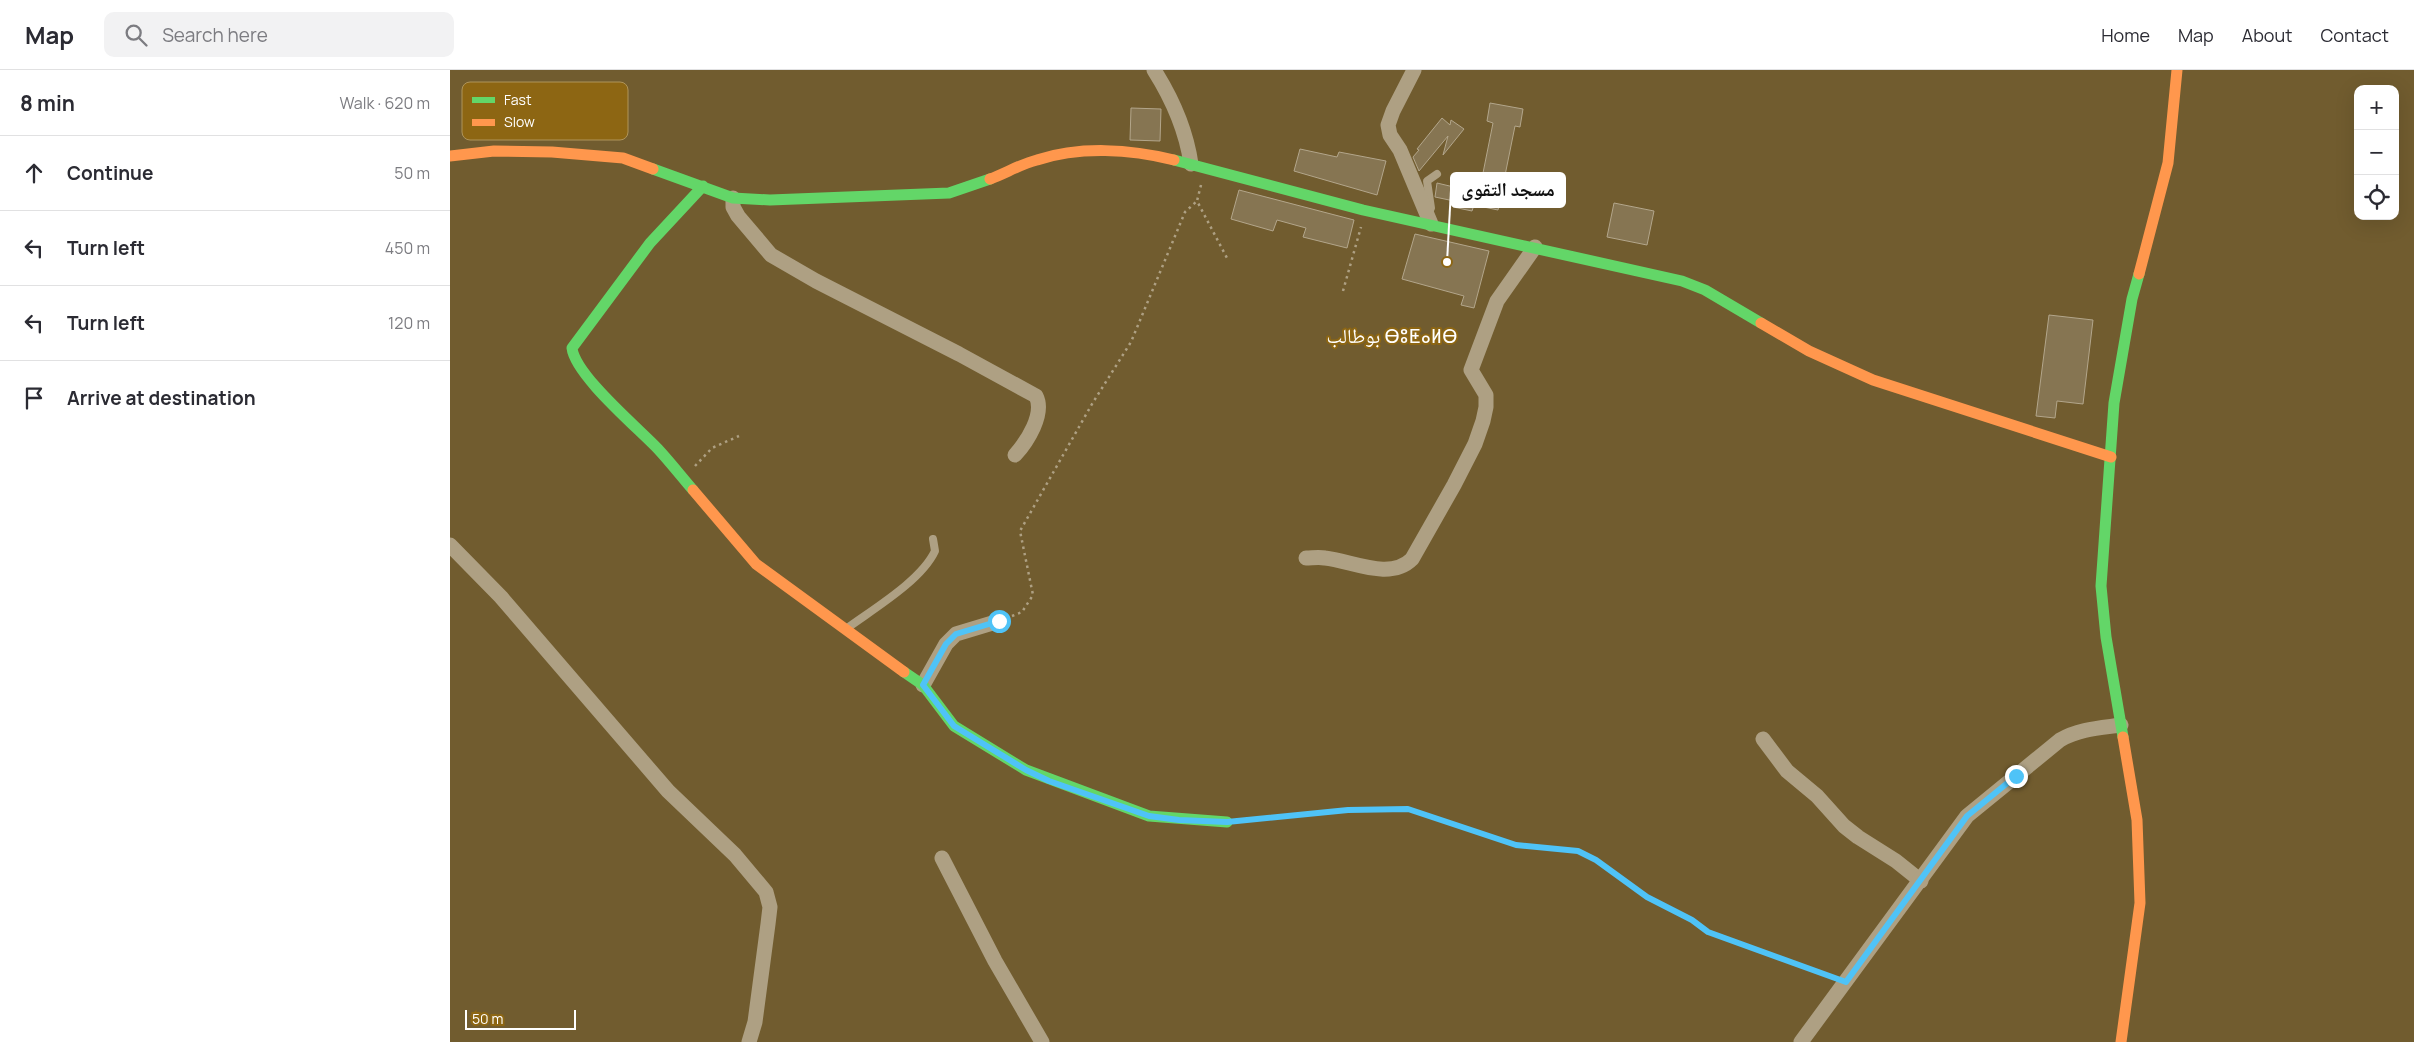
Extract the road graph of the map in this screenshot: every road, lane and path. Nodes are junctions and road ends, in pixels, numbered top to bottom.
1 (1154, 70) edge
2 (1414, 70) edge
3 (2177, 70) edge
4 (450, 156) edge
5 (1198, 166) junction
6 (1437, 174) dead end
7 (704, 186) junction
8 (733, 198) junction
9 (1197, 201) junction
10 (1366, 211) junction
11 (1429, 220) junction
12 (1535, 247) junction
13 (1228, 260) dead end
14 (1343, 291) dead end
15 (739, 436) dead end
16 (1015, 455) dead end
17 (2110, 457) junction
18 (683, 478) junction
19 (933, 539) dead end
20 (450, 545) edge
21 (1306, 558) dead end
22 (999, 621) joint
23 (844, 630) junction
24 (923, 685) junction
25 (2121, 725) junction
26 (1763, 739) dead end
27 (1227, 822) joint
28 (942, 858) dead end
29 (1921, 881) junction
30 (1846, 982) junction
31 (749, 1042) edge
32 (1042, 1042) edge
33 (1801, 1042) edge
34 (2121, 1042) edge

1 - 5 street
2 - 11 street
3 - 17 street
4 - 7 street
5 - 8 street
5 - 9 path
5 - 10 street
6 - 11 lane
7 - 8 street
7 - 18 street
8 - 16 street
9 - 13 path
9 - 22 path
10 - 11 street
10 - 14 path
11 - 12 street
12 - 17 street
12 - 21 street
15 - 18 path
17 - 25 street
18 - 23 street
19 - 23 lane
20 - 31 street
22 - 24 street
23 - 24 street
24 - 27 street
25 - 29 street
25 - 34 street
26 - 29 street
27 - 30 path
28 - 32 street
29 - 30 street
30 - 33 street

